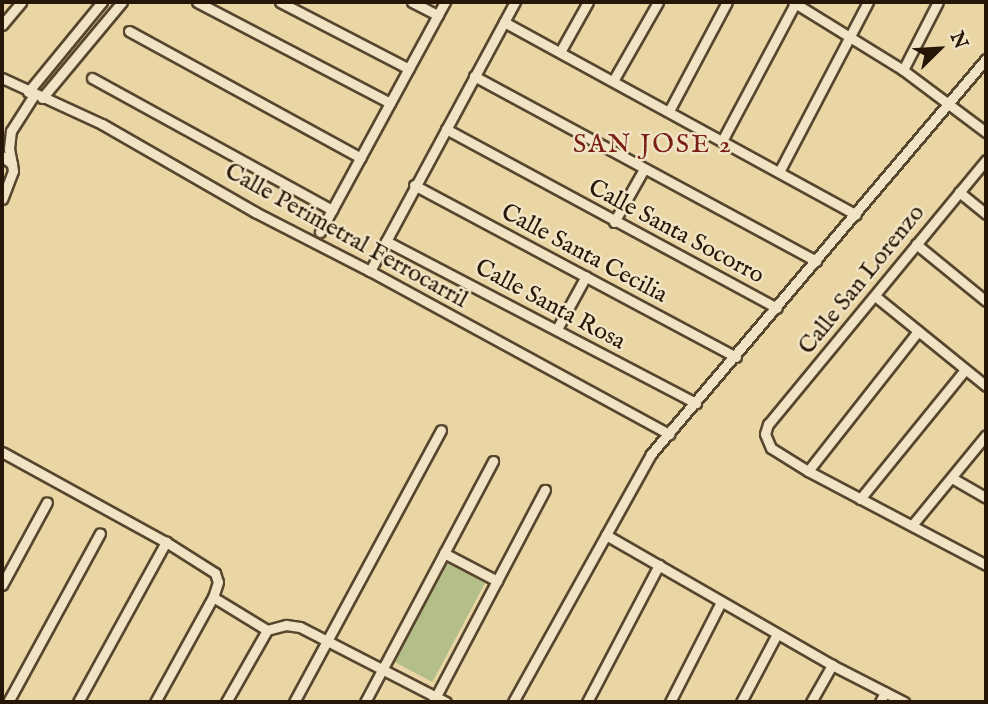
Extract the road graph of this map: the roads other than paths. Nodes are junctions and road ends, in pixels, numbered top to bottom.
1 (21, 2) edge
2 (102, 2) edge
3 (122, 2) edge
4 (197, 2) edge
5 (280, 2) edge
6 (412, 2) edge
7 (445, 2) edge
8 (515, 2) edge
9 (588, 2) edge
10 (658, 2) edge
11 (727, 2) edge
12 (794, 2) edge
13 (868, 2) edge
14 (938, 2) edge
15 (2, 7) edge
16 (11, 14) junction
17 (438, 15) junction
18 (504, 22) junction
19 (2, 25) edge
20 (129, 31) dead end
21 (850, 36) junction
22 (560, 52) junction
23 (986, 59) edge
24 (409, 69) junction
25 (903, 70) junction
26 (474, 76) junction
27 (2, 78) edge
28 (92, 78) dead end
29 (613, 81) junction
30 (35, 95) junction
31 (390, 103) junction
32 (951, 104) junction
33 (669, 111) junction
34 (446, 129) junction
35 (986, 132) edge
36 (722, 141) junction
37 (361, 158) junction
38 (8, 160) edge
39 (986, 160) edge
40 (643, 169) junction
41 (779, 172) junction
42 (414, 186) junction
43 (959, 192) junction
44 (2, 199) edge
45 (332, 210) junction
46 (986, 214) edge
47 (856, 215) junction
48 (614, 222) junction
49 (320, 232) dead end
50 (386, 241) junction
51 (916, 244) junction
52 (816, 261) junction
53 (370, 271) junction
54 (586, 276) junction
55 (875, 296) junction
56 (986, 301) edge
57 (777, 308) junction
58 (557, 329) junction
59 (918, 331) junction
60 (736, 356) junction
61 (965, 370) junction
62 (986, 387) edge
63 (696, 403) junction
64 (441, 430) dead end
65 (669, 434) junction
66 (986, 435) edge
67 (2, 452) edge
68 (493, 461) dead end
69 (808, 471) junction
70 (952, 478) junction
71 (545, 490) dead end
72 (986, 498) edge
73 (860, 499) junction
74 (47, 502) dead end
75 (913, 524) junction
76 (100, 533) dead end
77 (606, 535) junction
78 (166, 542) junction
79 (444, 554) junction
80 (659, 565) junction
81 (986, 565) edge
82 (497, 581) junction
83 (2, 585) edge
84 (213, 597) junction
85 (722, 602) junction
86 (267, 630) junction
87 (777, 634) junction
88 (327, 639) junction
89 (832, 665) junction
90 (383, 668) junction
91 (885, 692) junction
92 (435, 699) edge
93 (8, 702) edge
94 (78, 702) edge
95 (155, 702) edge
96 (226, 702) edge
97 (294, 702) edge
98 (365, 702) edge
99 (446, 702) edge
100 (513, 702) edge
101 (587, 702) edge
102 (670, 702) edge
103 (741, 702) edge
104 (811, 702) edge
105 (880, 702) edge
106 (904, 702) edge

1 - 16 street
2 - 30 street
3 - 30 street
4 - 31 street
5 - 24 street
6 - 17 street
7 - 17 street
8 - 18 street
9 - 22 street
10 - 29 street
11 - 33 street
12 - 21 street
12 - 36 street
13 - 21 street
14 - 25 street
15 - 16 street
16 - 19 street
17 - 24 street
18 - 22 street
18 - 26 street
20 - 37 street
21 - 25 street
21 - 41 street
22 - 29 street
23 - 32 street
24 - 31 street
25 - 32 street
26 - 34 street
26 - 40 street
27 - 30 street, Calle Perimetral Ferrocarril
28 - 45 street
29 - 33 street
30 - 38 street
30 - 53 street, Calle Perimetral Ferrocarril
31 - 37 street
32 - 35 street
32 - 47 street
33 - 36 street
34 - 42 street
34 - 48 street, Calle Santa Socorro
36 - 41 street
37 - 45 street
38 - 44 street
39 - 43 street, Calle San Lorenzo
40 - 48 street
40 - 52 street
41 - 47 street
42 - 50 street
42 - 54 street, Calle Santa Cecilia
43 - 46 street
43 - 51 street, Calle San Lorenzo
45 - 49 street
47 - 52 street
48 - 57 street, Calle Santa Socorro
50 - 53 street
50 - 58 street, Calle Santa Rosa
51 - 55 street, Calle San Lorenzo
51 - 56 street
52 - 57 street
53 - 65 street, Calle Perimetral Ferrocarril
54 - 58 street
54 - 60 street, Calle Santa Cecilia
55 - 59 street
55 - 69 street, Calle San Lorenzo
57 - 60 street
58 - 63 street, Calle Santa Rosa
59 - 61 street
59 - 69 street
60 - 63 street
61 - 62 street
61 - 73 street
63 - 65 street
64 - 88 street
65 - 77 street
66 - 70 street
67 - 78 street
68 - 79 street
69 - 73 street
70 - 72 street
70 - 75 street
71 - 82 street
73 - 75 street
74 - 83 street
75 - 81 street
76 - 93 street
77 - 80 street
77 - 100 street
78 - 84 street
78 - 94 street
79 - 82 street
79 - 90 street
80 - 85 street
80 - 101 street
82 - 92 street
84 - 86 street
84 - 95 street
85 - 87 street
85 - 102 street
86 - 88 street
86 - 96 street
87 - 89 street
87 - 103 street
88 - 90 street
88 - 97 street
89 - 91 street
89 - 104 street
90 - 92 street
90 - 98 street
91 - 105 street
91 - 106 street
92 - 99 street

